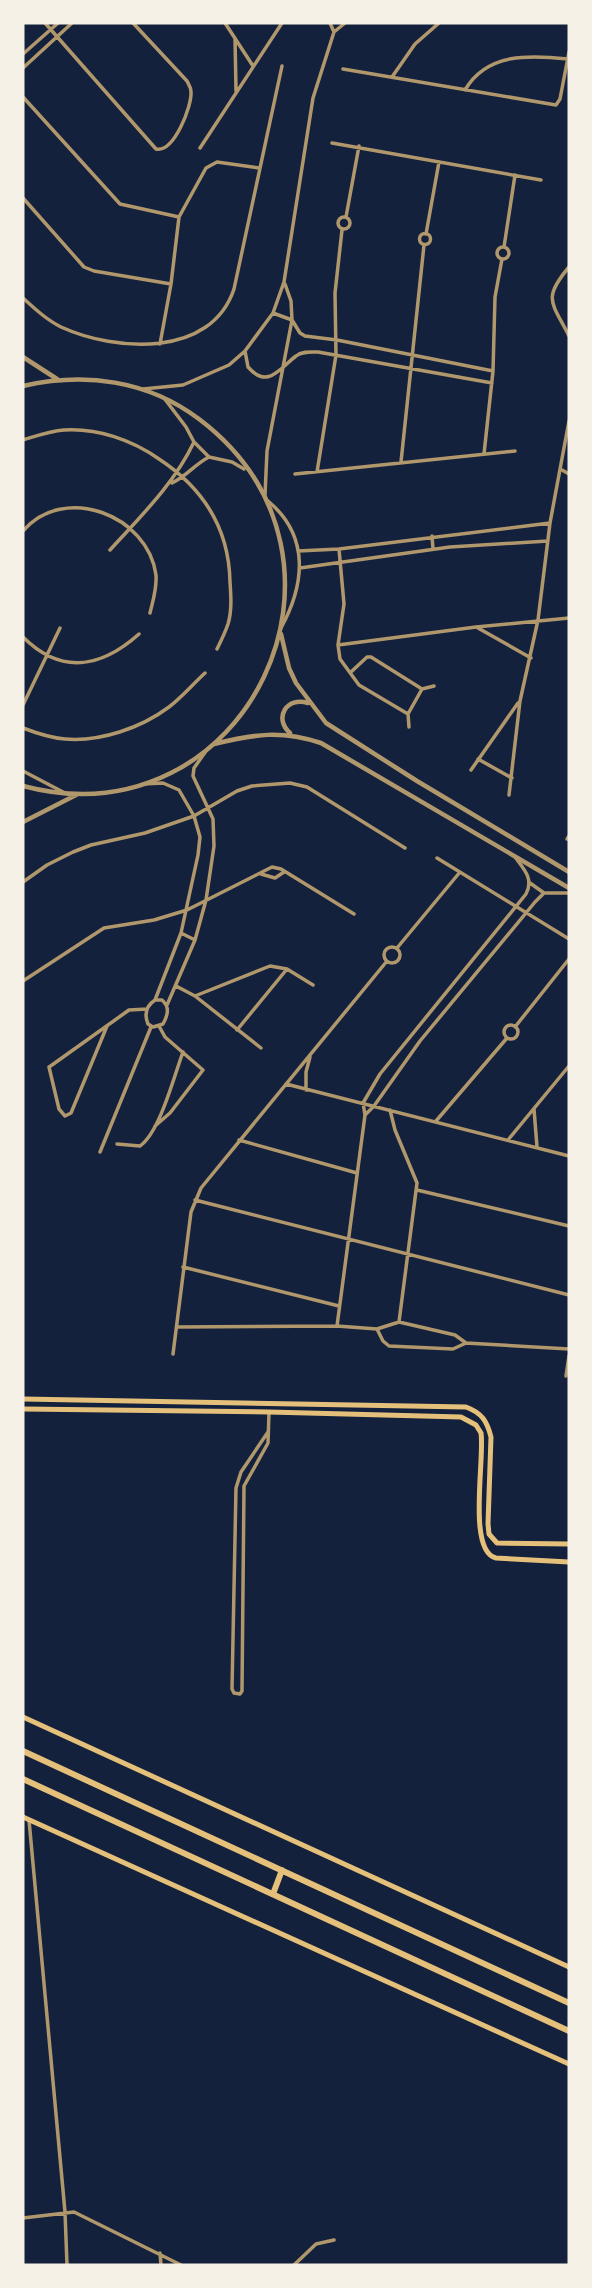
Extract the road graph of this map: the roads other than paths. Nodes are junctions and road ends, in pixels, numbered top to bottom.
1 (45, 23) edge
2 (58, 23) edge
3 (72, 23) edge
4 (133, 23) edge
5 (225, 23) edge
6 (282, 23) edge
7 (329, 23) edge
8 (345, 23) edge
9 (439, 23) edge
10 (51, 29) junction
11 (334, 32) junction
12 (58, 36) junction
13 (235, 38) junction
14 (569, 52) edge
15 (23, 54) edge
16 (568, 59) edge
17 (253, 66) junction
18 (282, 66) dead end
19 (23, 68) edge
20 (343, 69) dead end
21 (392, 77) junction
22 (465, 90) junction
23 (236, 93) junction
24 (23, 97) edge
25 (332, 143) dead end
26 (359, 146) junction
27 (200, 148) dead end
28 (439, 162) junction
29 (259, 168) junction
30 (514, 175) junction
31 (541, 180) dead end
32 (23, 198) edge
33 (179, 217) junction
34 (346, 217) junction
35 (342, 230) junction
36 (504, 247) junction
37 (502, 259) junction
38 (569, 267) edge
39 (284, 282) junction
40 (171, 284) junction
41 (23, 298) edge
42 (273, 313) junction
43 (292, 320) junction
44 (569, 336) edge
45 (337, 340) junction
46 (160, 345) junction
47 (245, 351) junction
48 (336, 355) junction
49 (412, 355) junction
50 (23, 357) edge
51 (412, 368) junction
52 (493, 371) junction
53 (281, 372) junction
54 (58, 379) junction
55 (492, 383) junction
56 (23, 386) edge
57 (143, 389) junction
58 (161, 395) junction
59 (569, 421) edge
60 (23, 440) edge
61 (194, 442) junction
62 (515, 451) dead end
63 (485, 454) junction
64 (209, 457) junction
65 (401, 462) junction
66 (176, 470) junction
67 (562, 470) junction
68 (317, 472) junction
69 (251, 473) junction
70 (295, 474) dead end
71 (569, 474) edge
72 (184, 477) junction
73 (170, 484) junction
74 (265, 495) junction
75 (268, 501) junction
76 (550, 523) junction
77 (129, 528) junction
78 (23, 531) edge
79 (450, 535) junction
80 (432, 536) junction
81 (548, 541) junction
82 (450, 547) junction
83 (339, 549) junction
84 (433, 549) junction
85 (110, 550) dead end
86 (298, 551) junction
87 (341, 563) junction
88 (300, 568) junction
89 (150, 612) dead end
90 (569, 618) edge
91 (538, 620) junction
92 (476, 627) junction
93 (60, 628) dead end
94 (281, 629) junction
95 (139, 634) dead end
96 (23, 637) edge
97 (338, 645) junction
98 (217, 649) dead end
99 (46, 657) junction
100 (531, 658) junction
101 (351, 672) junction
102 (205, 673) dead end
103 (434, 686) dead end
104 (422, 689) junction
105 (520, 701) junction
106 (309, 703) junction
107 (23, 705) edge
108 (408, 714) junction
109 (410, 727) dead end
110 (23, 728) edge
111 (292, 734) junction
112 (213, 744) junction
113 (206, 751) junction
114 (478, 759) junction
115 (471, 769) dead end
116 (23, 771) edge
117 (512, 778) junction
118 (143, 784) junction
119 (23, 786) edge
120 (62, 792) junction
121 (79, 794) junction
122 (509, 795) dead end
123 (208, 808) junction
124 (194, 816) junction
125 (23, 822) edge
126 (405, 848) dead end
127 (512, 854) junction
128 (437, 858) dead end
129 (284, 872) junction
130 (460, 872) junction
131 (569, 872) edge
132 (261, 874) junction
133 (23, 883) edge
134 (530, 883) junction
135 (569, 890) edge
136 (544, 893) junction
137 (206, 900) junction
138 (516, 906) junction
139 (187, 910) junction
140 (526, 913) junction
141 (354, 914) dead end
142 (181, 933) junction
143 (569, 939) edge
144 (195, 940) junction
145 (397, 948) junction
146 (569, 959) edge
147 (387, 961) junction
148 (288, 969) junction
149 (23, 981) edge
150 (313, 985) dead end
151 (176, 986) junction
152 (195, 996) junction
153 (155, 1000) junction
154 (167, 1005) junction
155 (146, 1009) junction
156 (107, 1026) junction
157 (159, 1026) junction
158 (151, 1027) junction
159 (515, 1027) junction
160 (237, 1030) junction
161 (507, 1038) junction
162 (261, 1048) dead end
163 (183, 1052) junction
164 (311, 1053) junction
165 (569, 1066) edge
166 (286, 1084) junction
167 (306, 1090) junction
168 (363, 1103) junction
169 (374, 1106) junction
170 (534, 1109) junction
171 (390, 1110) junction
172 (365, 1115) junction
173 (436, 1122) junction
174 (155, 1126) junction
175 (239, 1140) junction
176 (508, 1140) junction
177 (117, 1144) dead end
178 (537, 1147) junction
179 (100, 1152) dead end
180 (569, 1156) edge
181 (357, 1174) junction
182 (416, 1190) junction
183 (195, 1200) junction
184 (569, 1226) edge
185 (348, 1240) junction
186 (408, 1254) junction
187 (183, 1267) junction
188 (569, 1295) edge
189 (339, 1306) junction
190 (399, 1322) junction
191 (337, 1326) junction
192 (176, 1327) junction
193 (377, 1329) junction
194 (466, 1343) junction
195 (569, 1349) edge
196 (173, 1354) dead end
197 (569, 1356) edge
198 (566, 1376) dead end
199 (23, 1399) edge
200 (23, 1409) edge
201 (269, 1412) junction
202 (268, 1432) junction
203 (237, 1482) junction
204 (244, 1484) junction
205 (569, 1544) edge
206 (569, 1562) edge
207 (233, 1589) junction
208 (243, 1589) junction
209 (23, 1717) edge
210 (23, 1751) edge
211 (23, 1779) edge
212 (23, 1817) edge
213 (29, 1820) junction
214 (282, 1870) junction
215 (274, 1894) junction
216 (569, 1967) edge
217 (569, 2003) edge
218 (569, 2031) edge
219 (569, 2064) edge
220 (65, 2212) junction
221 (23, 2218) edge
222 (334, 2240) dead end
223 (160, 2253) junction
224 (67, 2265) edge
225 (161, 2265) edge
226 (181, 2265) edge
227 (294, 2265) edge

1 - 10 street
2 - 10 street
3 - 12 street
4 - 12 street
5 - 13 street
6 - 17 street
7 - 11 street
8 - 11 street
9 - 21 street
10 - 12 street
10 - 15 street
11 - 39 street
12 - 19 street
13 - 17 street
13 - 23 street
14 - 16 street
16 - 22 street
16 - 22 street
17 - 23 street
18 - 29 street
20 - 21 street
21 - 22 street
23 - 27 street
24 - 33 street
25 - 26 street
26 - 28 street
26 - 34 street
28 - 30 street
28 - 49 street
29 - 33 street
29 - 46 street
30 - 31 street
30 - 36 street
32 - 40 street
33 - 40 street
34 - 35 street
34 - 35 street
35 - 45 street
36 - 37 street
36 - 37 street
37 - 52 street
38 - 44 street
39 - 42 street
39 - 43 street
40 - 46 street
41 - 46 street
42 - 43 street
42 - 47 street
43 - 45 street
43 - 53 street
45 - 48 street
45 - 49 street
47 - 53 street
47 - 57 street
48 - 51 street
48 - 53 street
48 - 68 street
49 - 51 street
49 - 52 street
50 - 54 street
51 - 55 street
51 - 65 street
52 - 55 street
53 - 74 street
54 - 56 street
54 - 57 street
55 - 63 street
57 - 58 street
58 - 61 street
58 - 69 street
59 - 67 street
60 - 66 street
61 - 64 street
61 - 66 street
62 - 63 street
63 - 65 street
64 - 69 street
64 - 72 street
65 - 68 street
66 - 72 street
66 - 73 street
67 - 71 street
67 - 76 street
68 - 70 street
69 - 74 street
72 - 73 street
72 - 98 street
73 - 77 street
74 - 75 street
75 - 86 street
75 - 94 street
76 - 79 street
76 - 81 street
77 - 78 street
77 - 85 street
77 - 89 street
79 - 80 street
79 - 82 street
80 - 83 street
80 - 84 street
81 - 82 street
81 - 91 street
82 - 84 street
83 - 86 street
83 - 87 street
84 - 87 street
86 - 88 street
87 - 88 street
87 - 97 street
88 - 94 street
90 - 91 street
91 - 92 street
91 - 100 street
92 - 97 street
92 - 100 street
93 - 99 street
94 - 106 street
94 - 112 street
95 - 99 street
96 - 99 street
97 - 101 street
99 - 107 street
100 - 105 street
101 - 104 street
101 - 108 street
102 - 110 street
103 - 104 street
104 - 108 street
105 - 114 street
105 - 117 street
106 - 111 street
106 - 131 street
108 - 109 street
111 - 112 street
111 - 127 street
112 - 113 street
113 - 118 street
113 - 123 street
114 - 115 street
114 - 117 street
116 - 120 street
117 - 122 street
118 - 121 street
118 - 124 street
119 - 120 street
120 - 121 street
121 - 125 street
123 - 124 street
123 - 126 street
123 - 137 street
124 - 133 street
124 - 139 street
127 - 134 street
127 - 135 street
128 - 130 street
129 - 132 street
129 - 132 street
129 - 141 street
130 - 138 street
130 - 145 street
132 - 137 street
134 - 136 street
134 - 138 street
135 - 136 street
136 - 140 street
137 - 139 street
137 - 144 street
138 - 140 street
138 - 168 street
139 - 142 street
139 - 149 street
140 - 143 street
140 - 169 street
142 - 144 street
142 - 153 street
144 - 151 street
145 - 147 street
145 - 147 street
146 - 159 street
147 - 164 street
148 - 150 street
148 - 152 street
148 - 160 street
151 - 152 street
151 - 154 street
152 - 160 street
153 - 154 street
153 - 155 street
154 - 157 street
155 - 156 street
155 - 158 street
156 - 156 street
157 - 158 street
157 - 163 street
158 - 179 street
159 - 161 street
159 - 161 street
160 - 162 street
161 - 173 street
163 - 174 street
163 - 174 street
164 - 166 street
164 - 167 street
165 - 170 street
166 - 167 street
166 - 175 street
167 - 168 street
168 - 169 street
168 - 172 street
169 - 171 street
169 - 172 street
170 - 176 street
170 - 178 street
171 - 173 street
171 - 182 street
172 - 181 street
173 - 176 street
174 - 177 street
175 - 181 street
175 - 183 street
176 - 178 street
178 - 180 street
181 - 185 street
182 - 184 street
182 - 186 street
183 - 185 street
183 - 187 street
185 - 186 street
185 - 189 street
186 - 188 street
186 - 190 street
187 - 189 street
187 - 192 street
189 - 191 street
190 - 193 street
190 - 194 street
191 - 192 street
191 - 193 street
192 - 196 street
193 - 194 street
194 - 195 street
197 - 198 street
199 - 205 main road
200 - 201 main road
201 - 202 street
201 - 206 main road
202 - 203 street
202 - 204 street
203 - 204 street
203 - 207 street
204 - 208 street
207 - 208 street
207 - 208 street
209 - 216 main road
210 - 214 highway
211 - 215 highway
212 - 213 main road
213 - 219 main road
213 - 220 street
214 - 215 highway
214 - 217 highway
215 - 218 highway
220 - 221 street
220 - 223 street
220 - 224 street
222 - 227 street
223 - 225 street
223 - 226 street

